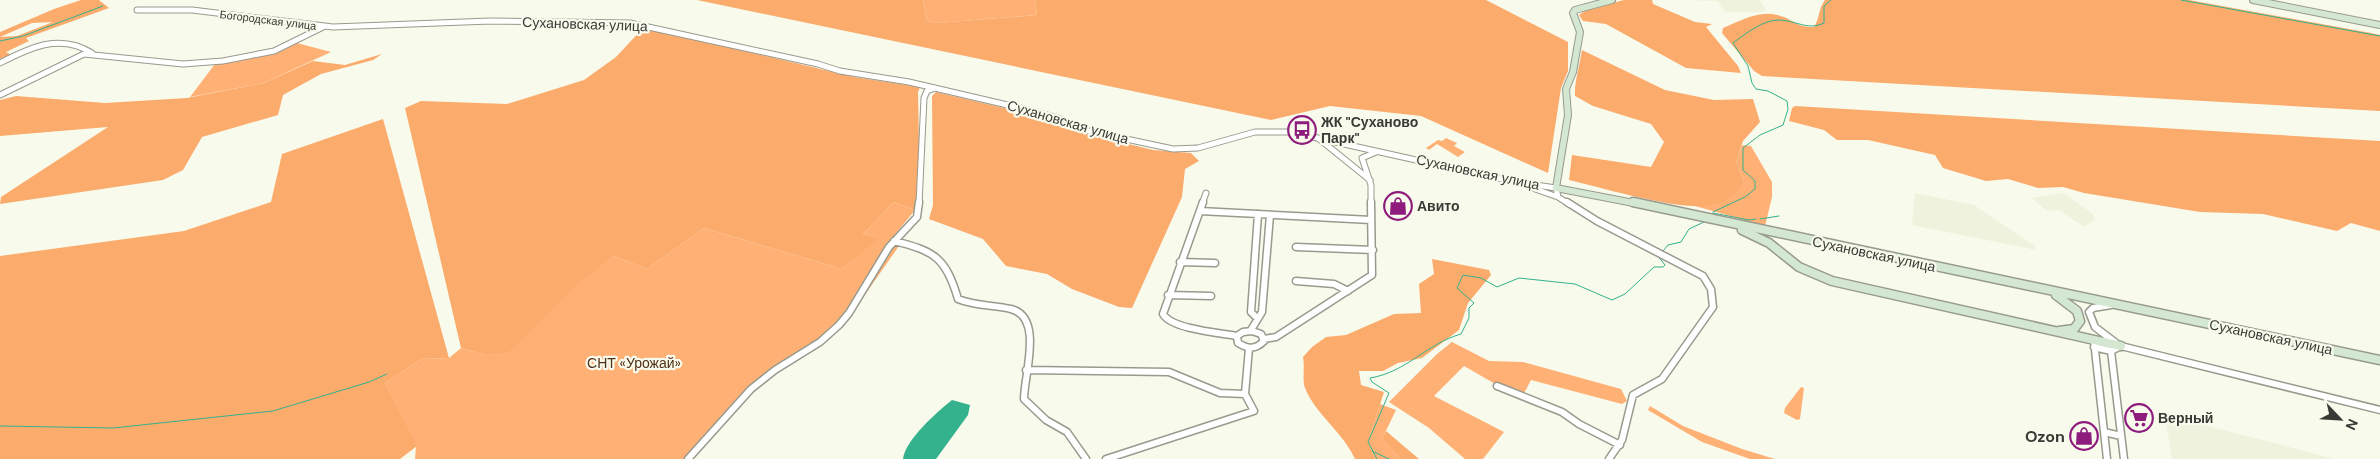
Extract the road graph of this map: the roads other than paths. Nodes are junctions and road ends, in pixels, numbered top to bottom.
1 (1612, 0) edge
2 (2253, 0) edge
3 (137, 10) dead end
4 (399, 23) joint
5 (2380, 25) edge
6 (323, 27) junction
7 (92, 54) junction
8 (0, 64) edge
9 (935, 88) junction
10 (0, 95) edge
11 (1317, 137) junction
12 (1337, 142) junction
13 (1354, 145) junction
14 (1332, 149) junction
15 (1380, 152) junction
16 (1362, 158) junction
17 (1370, 180) junction
18 (1515, 182) junction
19 (1556, 188) junction
20 (1206, 193) dead end
21 (1558, 197) junction
22 (1200, 211) junction
23 (1258, 214) junction
24 (1270, 215) junction
25 (1710, 219) junction
26 (1371, 220) junction
27 (1798, 238) junction
28 (894, 241) junction
29 (1296, 247) dead end
30 (1373, 250) junction
31 (1781, 253) junction
32 (1180, 262) junction
33 (1215, 263) dead end
34 (1296, 281) dead end
35 (2046, 290) junction
36 (1348, 291) junction
37 (1168, 295) junction
38 (1211, 296) dead end
39 (2116, 305) junction
40 (1257, 318) junction
41 (1251, 330) junction
42 (2054, 332) junction
43 (1237, 336) junction
44 (1264, 339) junction
45 (2094, 344) junction
46 (2121, 346) junction
47 (1249, 348) junction
48 (2111, 351) junction
49 (2380, 360) edge
50 (1026, 370) junction
51 (1497, 386) dead end
52 (1246, 394) junction
53 (2380, 410) edge
54 (2104, 432) junction
55 (2121, 436) junction
56 (1620, 445) junction
57 (688, 459) edge
58 (1086, 459) edge
59 (1106, 459) edge
60 (1609, 459) edge
61 (2107, 459) edge
62 (2124, 459) edge

1 - 19 street
2 - 5 street
3 - 6 street, Богородская улица
4 - 6 street, Богородская улица
4 - 9 street, Сухановская улица
6 - 7 street
7 - 8 street
7 - 10 street
9 - 11 street, Сухановская улица
9 - 28 street
11 - 12 street, Сухановская улица
11 - 14 street
12 - 13 street, Сухановская улица
12 - 14 street
13 - 15 street, Сухановская улица
13 - 16 street
14 - 17 street
15 - 16 street
15 - 18 street, Сухановская улица
16 - 17 street
17 - 26 street
18 - 19 street, Сухановская улица
18 - 21 street
19 - 21 street
19 - 25 street, Сухановская улица
20 - 22 street
21 - 56 street
22 - 23 street
22 - 32 street
23 - 24 street
23 - 40 street
24 - 26 street
24 - 40 street
25 - 27 street, Сухановская улица
25 - 31 street
26 - 30 street
27 - 31 street
27 - 35 street, Сухановская улица
28 - 50 street
28 - 57 street
29 - 30 street
30 - 36 street
31 - 42 street
32 - 33 street
32 - 37 street
34 - 36 street
35 - 39 street, Сухановская улица
35 - 42 street
36 - 44 street
37 - 38 street
37 - 43 street
39 - 46 street
39 - 49 street, Сухановская улица
40 - 41 street
41 - 43 street
41 - 44 street
42 - 45 street
43 - 47 street
44 - 47 street
45 - 46 street
45 - 48 street
45 - 54 street
46 - 48 street
46 - 53 street
47 - 52 street
48 - 55 street
50 - 52 street
50 - 58 street
51 - 56 street
52 - 59 street
54 - 55 street
54 - 61 street
55 - 62 street
56 - 60 street

